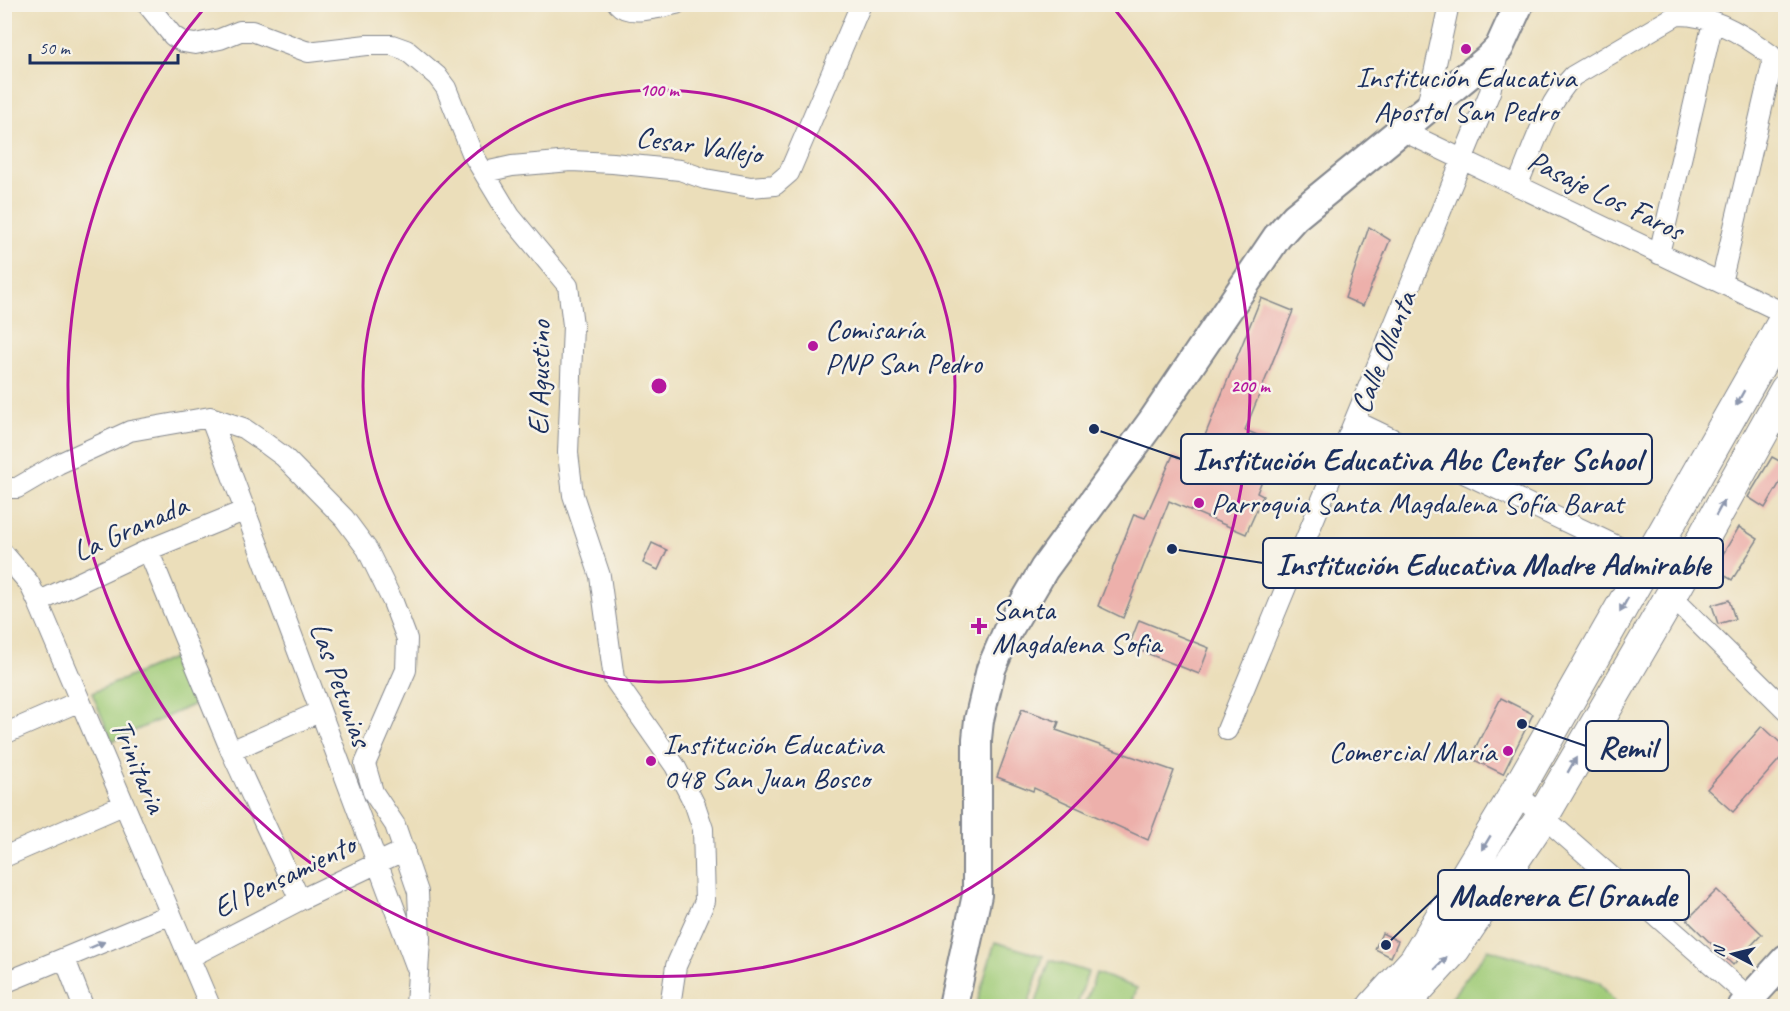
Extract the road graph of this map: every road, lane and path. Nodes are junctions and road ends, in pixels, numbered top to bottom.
1 (147, 4) edge
2 (618, 4) edge
3 (676, 4) edge
4 (861, 4) edge
5 (1449, 4) edge
6 (1519, 4) edge
7 (1713, 22) junction
8 (1499, 48) junction
9 (1426, 110) junction
10 (1401, 130) junction
11 (1463, 160) junction
12 (485, 172) junction
13 (1517, 186) junction
14 (1659, 254) junction
15 (1721, 283) junction
16 (1785, 316) edge
17 (1777, 354) edge
18 (1785, 390) edge
19 (210, 417) junction
20 (1355, 420) junction
21 (4, 488) edge
22 (246, 510) junction
23 (148, 550) junction
24 (4, 554) edge
25 (1648, 561) junction
26 (1671, 596) junction
27 (38, 602) junction
28 (80, 701) junction
29 (1785, 710) edge
30 (319, 712) junction
31 (1227, 730) dead end
32 (4, 734) edge
33 (231, 751) junction
34 (1516, 793) junction
35 (123, 805) junction
36 (1543, 816) junction
37 (405, 850) junction
38 (4, 857) edge
39 (376, 863) junction
40 (300, 900) junction
41 (171, 914) junction
42 (190, 957) junction
43 (65, 958) junction
44 (1785, 959) edge
45 (418, 972) junction
46 (6, 980) edge
47 (1751, 1004) edge
48 (411, 1005) edge
49 (83, 1006) edge
50 (210, 1006) edge
51 (670, 1006) edge
52 (953, 1006) edge
53 (1374, 1006) edge
54 (1401, 1006) edge

1 - 12 street, El Agustino
2 - 3 street
4 - 12 street, Cesar Vallejo
5 - 9 street
6 - 8 street, Calle Ollanta
7 - 13 street
7 - 14 street
7 - 15 street
8 - 9 street
8 - 11 street, Calle Ollanta
9 - 10 street
10 - 11 street, Pasaje Los Faros
10 - 52 street
11 - 13 street, Pasaje Los Faros
11 - 20 street, Calle Ollanta
12 - 51 street, El Agustino
13 - 14 street, Pasaje Los Faros
14 - 15 street, Pasaje Los Faros
15 - 16 street, Pasaje Los Faros
16 - 17 main road
17 -> 25 main road
26 -> 18 main road
19 - 21 street
19 - 22 street, Las Petunias
19 - 37 street
20 - 25 street
20 - 31 street, Calle Ollanta
22 - 23 street, La Granada
22 - 30 street, Las Petunias
23 - 27 street, La Granada
23 - 33 street
24 - 27 street, Trinitaria
25 -> 34 main road
26 - 29 street
36 -> 26 main road
27 - 28 street, Trinitaria
28 - 32 street
28 - 35 street, Trinitaria
30 - 33 street
30 - 39 street, Las Petunias
33 - 40 street
34 - 36 street
34 -> 53 main road
35 - 38 street
35 - 41 street, Trinitaria
36 - 47 street
54 -> 36 main road
37 - 39 street, El Pensamiento
37 - 45 street
39 - 40 street, El Pensamiento
39 - 45 street, Las Petunias
40 - 42 street, El Pensamiento
41 - 42 street, Trinitaria
43 -> 41 street
42 - 50 street, Trinitaria
43 - 46 street
43 - 49 street
44 - 47 street
45 - 48 street

